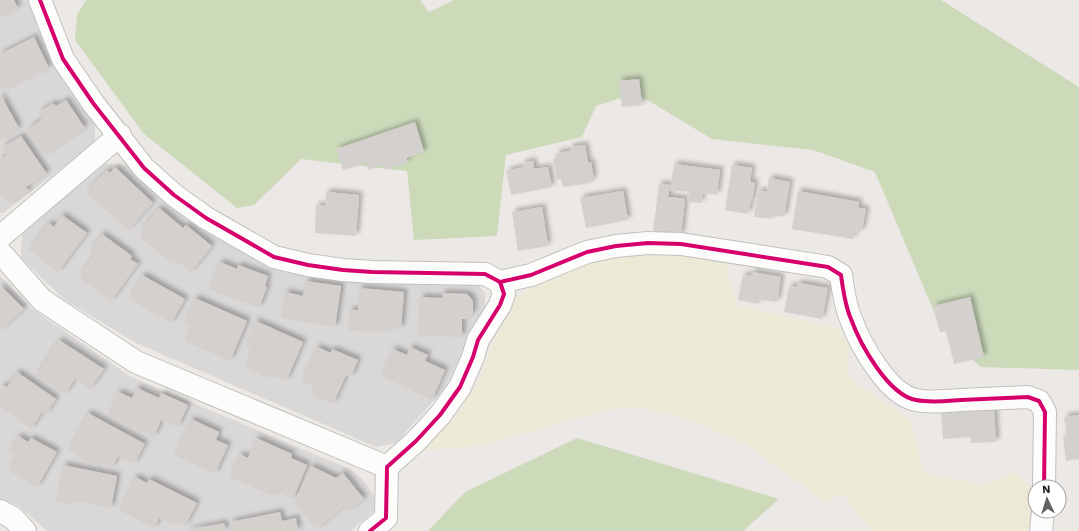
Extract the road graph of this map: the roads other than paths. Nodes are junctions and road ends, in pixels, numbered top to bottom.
1 (40, 0) edge
2 (120, 135) junction
3 (0, 237) edge
4 (0, 252) edge
5 (500, 282) junction
6 (387, 467) junction
7 (1044, 479) edge
8 (0, 511) edge
9 (1042, 519) edge
10 (26, 531) edge
11 (370, 531) edge
12 (1041, 531) edge

1 - 2 street
2 - 3 street
2 - 5 street
4 - 6 street
5 - 6 street
5 - 7 street
6 - 11 street
8 - 10 street
9 - 12 street

